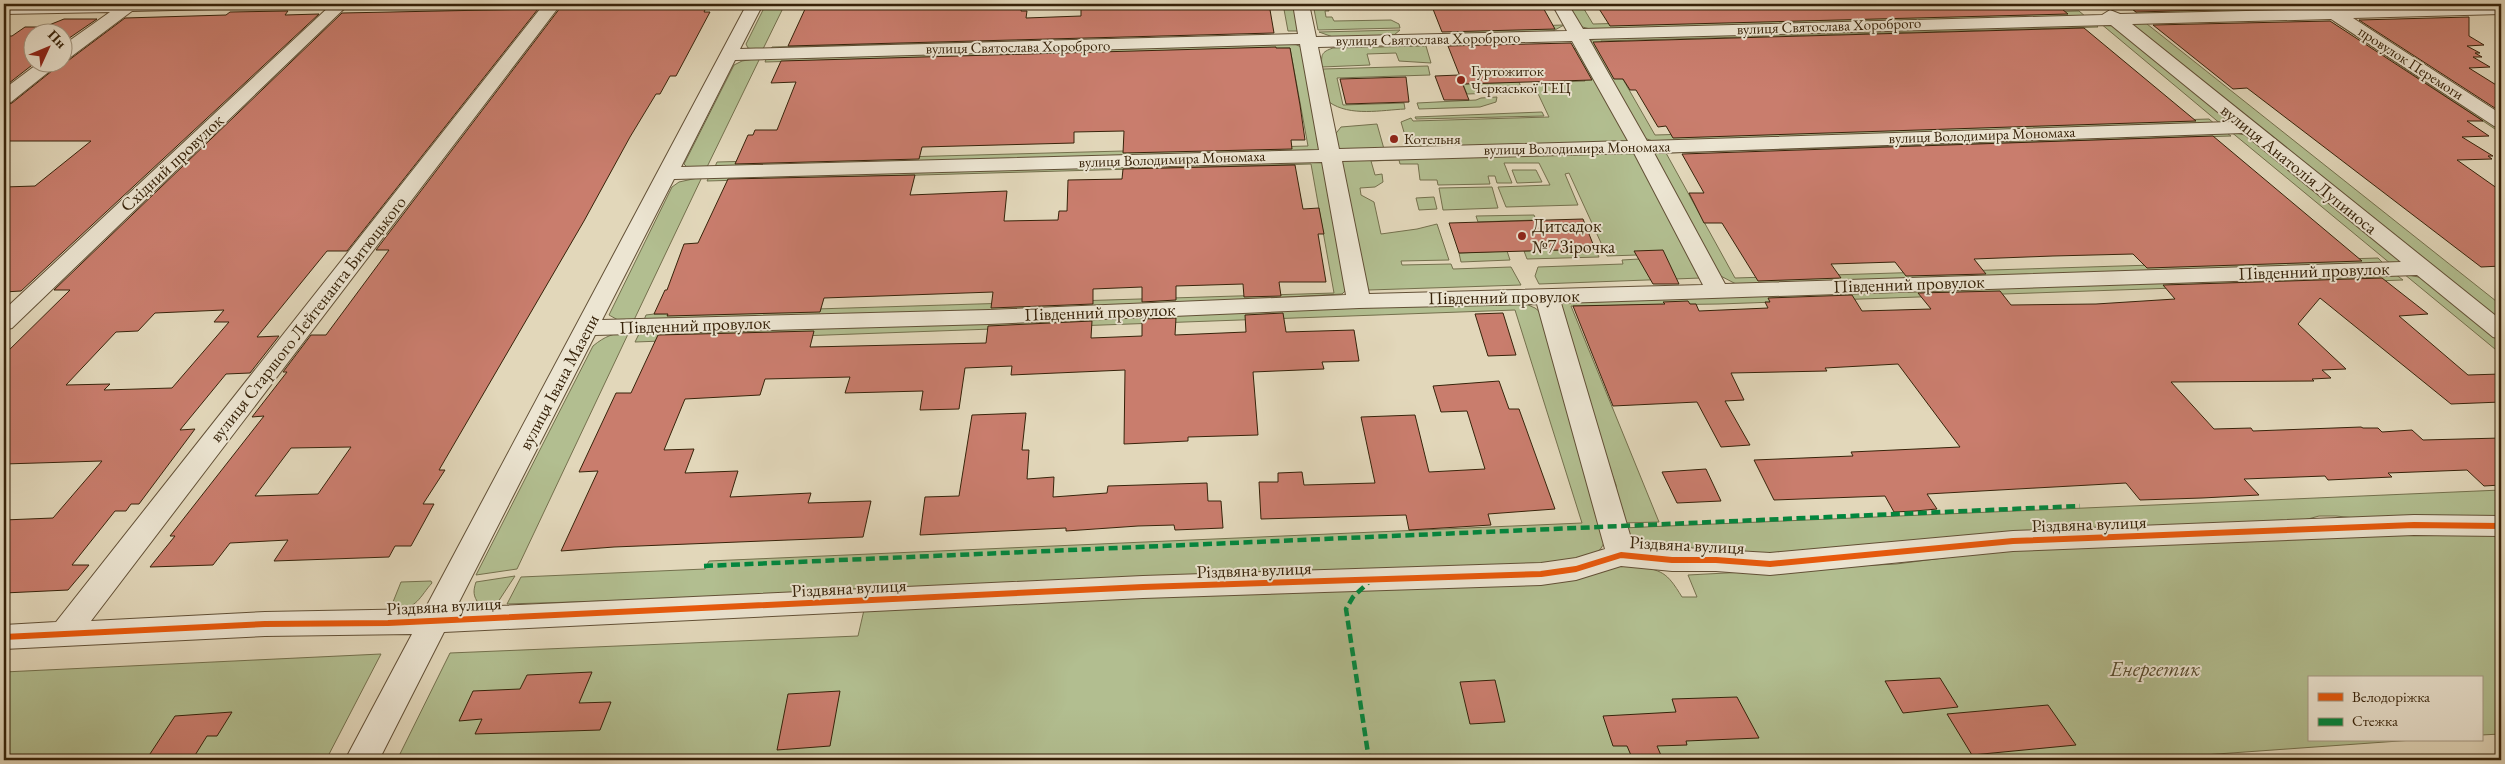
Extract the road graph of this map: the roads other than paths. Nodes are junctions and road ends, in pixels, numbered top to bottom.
1 (218, 4) edge
2 (341, 4) edge
3 (554, 4) edge
4 (755, 4) edge
5 (1302, 4) edge
6 (1560, 4) edge
7 (2097, 4) edge
8 (128, 6) junction
9 (2328, 8) edge
10 (4, 9) edge
11 (2501, 9) edge
12 (2115, 19) junction
13 (1578, 35) junction
14 (1308, 41) junction
15 (72, 48) edge
16 (729, 55) junction
17 (39, 72) edge
18 (4, 98) edge
19 (2501, 122) edge
20 (2247, 127) junction
21 (1641, 146) junction
22 (1331, 154) junction
23 (668, 173) junction
24 (2420, 268) junction
25 (1717, 290) junction
26 (1547, 297) junction
27 (1359, 301) junction
28 (4, 323) edge
29 (588, 328) junction
30 (2501, 332) edge
31 (2501, 526) edge
32 (1621, 555) junction
33 (434, 620) junction
34 (64, 634) junction
35 (4, 637) edge
36 (362, 760) edge

1 - 8 street
2 - 28 street, Східний провулок
3 - 34 street, вулиця Старшого Лейтенанта Битюцького
4 - 16 street, вулиця Івана Мазепи
5 - 14 street
6 - 13 street
7 - 12 street, вулиця Анатолія Лупиноса
8 - 10 street
8 - 15 street
9 - 11 street, вулиця Святослава Хороброго
9 - 12 street, вулиця Святослава Хороброго
9 - 19 street, провулок Перемоги
12 - 13 street, вулиця Святослава Хороброго
12 - 20 street, вулиця Анатолія Лупиноса
13 - 14 street, вулиця Святослава Хороброго
13 - 21 street
14 - 16 street, вулиця Святослава Хороброго
14 - 22 street
16 - 23 street, вулиця Івана Мазепи
17 - 18 street
20 - 21 street, вулиця Володимира Мономаха
20 - 24 street, вулиця Анатолія Лупиноса
21 - 22 street, вулиця Володимира Мономаха
21 - 25 street
22 - 23 street, вулиця Володимира Мономаха
22 - 27 street
23 - 29 street, вулиця Івана Мазепи
24 - 25 street, Південний провулок
24 - 30 street, вулиця Анатолія Лупиноса
25 - 26 street, Південний провулок
26 - 27 street, Південний провулок
26 - 32 street
27 - 29 street, Південний провулок
29 - 33 street, вулиця Івана Мазепи
31 - 32 street, Різдвяна вулиця
32 - 33 street, Різдвяна вулиця
33 - 34 street, Різдвяна вулиця
33 - 36 street, вулиця Івана Мазепи
34 - 35 street, Різдвяна вулиця

